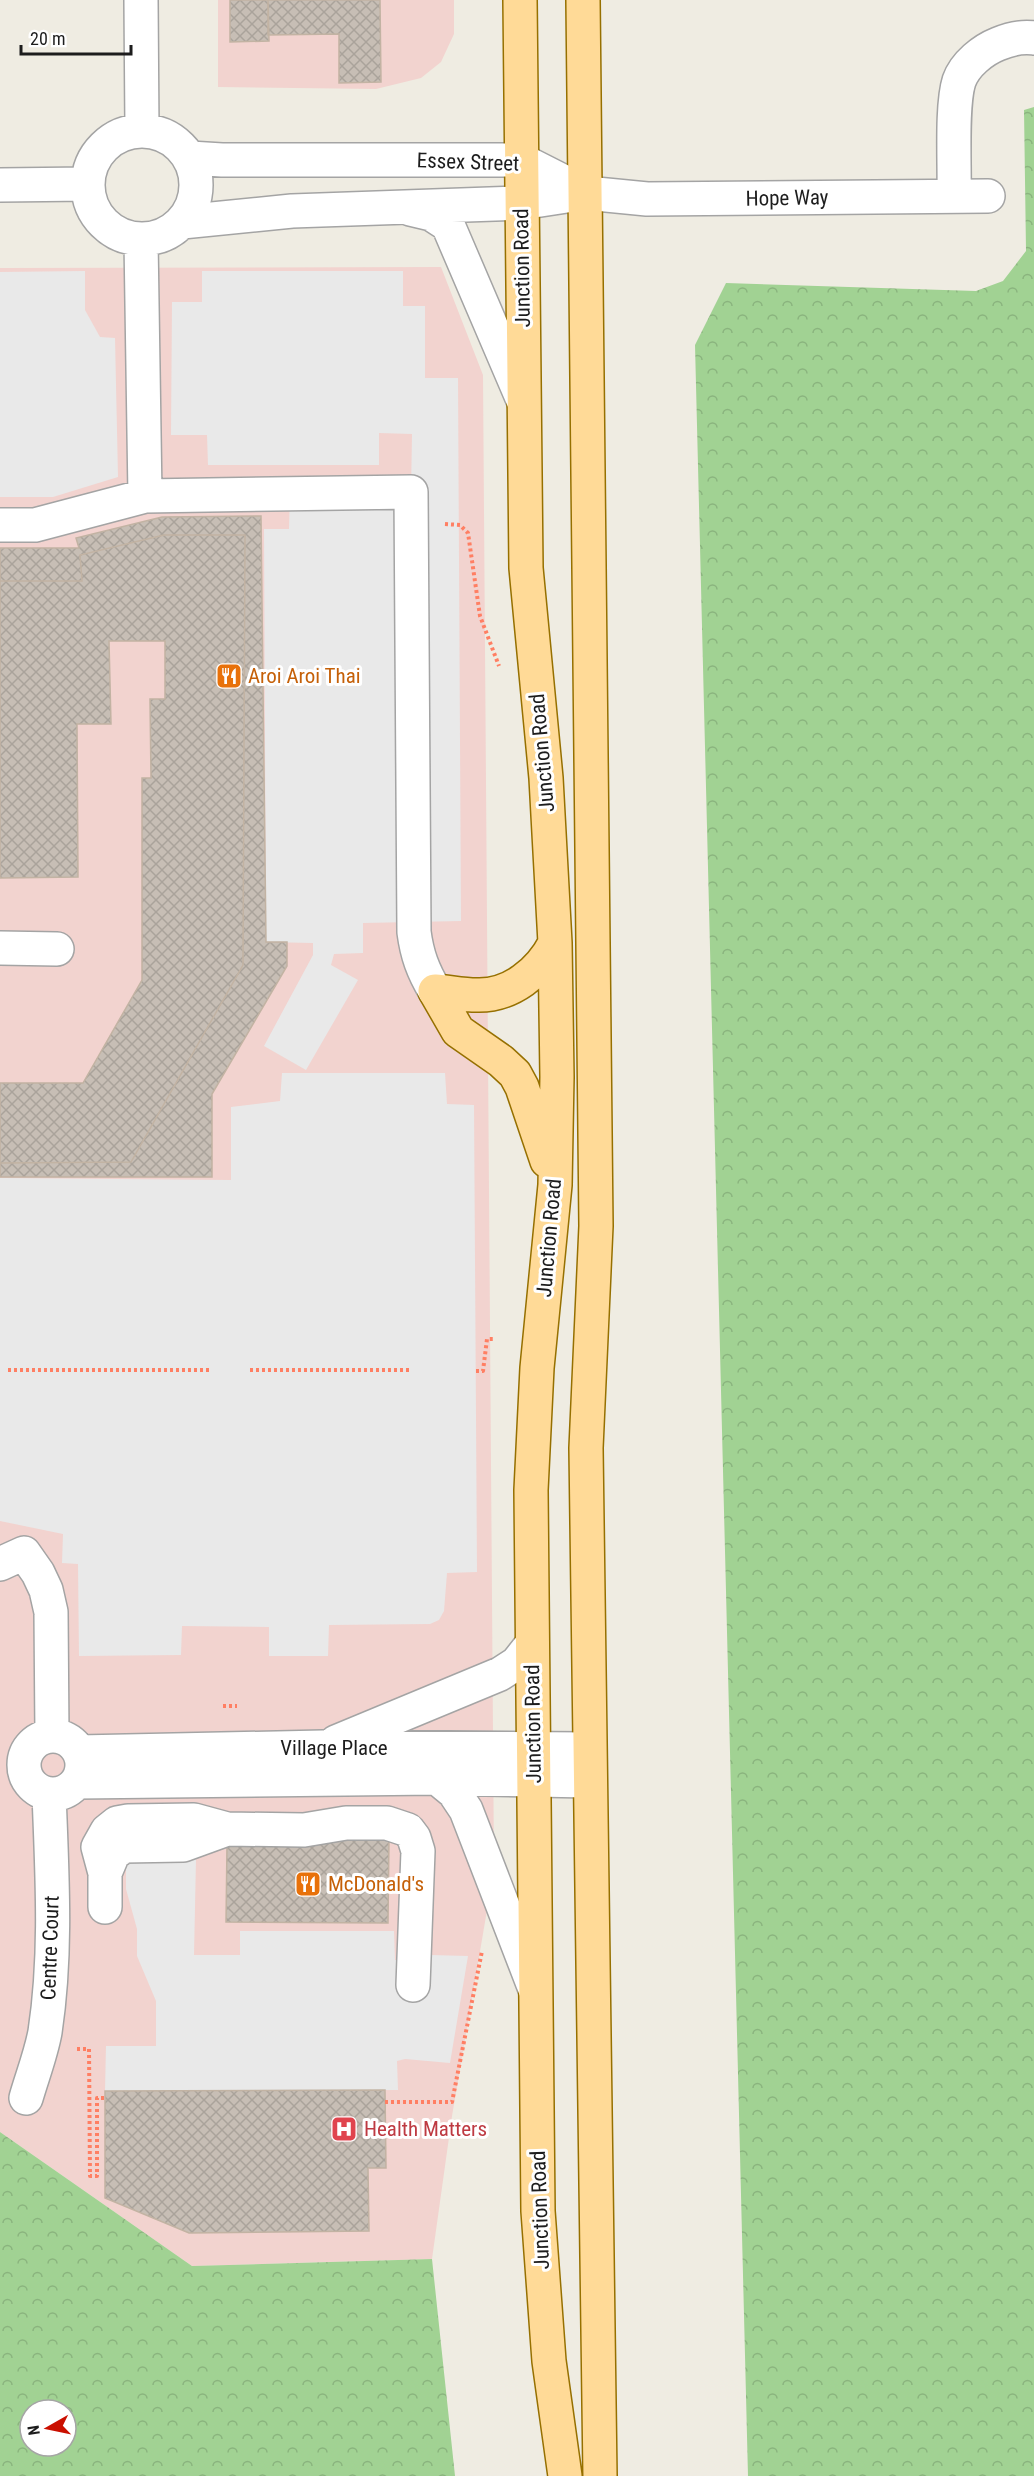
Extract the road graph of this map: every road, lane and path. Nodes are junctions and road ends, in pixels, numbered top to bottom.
1 (141, 0) edge
2 (520, 0) edge
3 (583, 0) edge
4 (1034, 38) edge
5 (142, 130) junction
6 (190, 158) junction
7 (521, 160) junction
8 (88, 184) junction
9 (0, 185) edge
10 (586, 193) junction
11 (954, 196) junction
12 (988, 196) dead end
13 (521, 203) junction
14 (402, 206) junction
15 (182, 222) junction
16 (141, 240) junction
17 (523, 400) junction
18 (145, 496) junction
19 (441, 524) dead end
20 (0, 525) edge
21 (501, 670) dead end
22 (555, 943) junction
23 (0, 948) edge
24 (57, 949) dead end
25 (435, 991) junction
26 (555, 1185) junction
27 (495, 1339) dead end
28 (8, 1370) dead end
29 (212, 1370) dead end
30 (250, 1370) dead end
31 (408, 1370) dead end
32 (476, 1371) dead end
33 (0, 1564) edge
34 (532, 1644) junction
35 (223, 1706) dead end
36 (237, 1706) dead end
37 (323, 1747) junction
38 (590, 1749) junction
39 (534, 1765) junction
40 (64, 1766) junction
41 (437, 1778) junction
42 (589, 1781) junction
43 (105, 1907) dead end
44 (484, 1940) dead end
45 (413, 1984) dead end
46 (536, 1990) junction
47 (74, 2049) dead end
48 (26, 2098) dead end
49 (105, 2098) dead end
50 (385, 2102) dead end
51 (565, 2476) edge
52 (600, 2476) edge

1 - 5 street
2 - 7 main road, Junction Road
3 - 10 main road, Junction Road
4 - 11 street
5 - 6 street
5 - 8 street
6 - 7 street, Essex Street
6 - 15 street
7 - 10 street, Essex Street
7 - 13 main road, Junction Road
8 - 9 street
8 - 16 street
10 - 11 street, Hope Way
10 - 13 street, Essex Street
10 - 38 main road, Junction Road
11 - 12 street, Hope Way
13 - 14 street, Essex Street
13 - 17 main road, Junction Road
14 - 15 street, Essex Street
14 - 17 street
15 - 16 street
16 - 18 street
17 - 22 main road, Junction Road
18 - 20 street
18 - 25 street
19 - 21 path
22 - 25 main road
22 - 26 main road, Junction Road
23 - 24 street
25 - 26 main road
26 - 34 main road, Junction Road
27 - 32 path
28 - 29 path
30 - 31 path
33 - 40 street, Centre Court
34 - 37 street
34 - 39 main road, Junction Road
35 - 36 path
37 - 39 street, Village Place
37 - 40 street, Village Place
38 - 39 street, Village Place
38 - 42 main road, Junction Road
39 - 41 street, Village Place
39 - 42 street
39 - 46 main road, Junction Road
40 - 41 street, Village Place
40 - 48 street, Centre Court
41 - 46 street
42 - 52 main road, Junction Road
43 - 45 street
44 - 50 path
46 - 51 main road, Junction Road
47 - 49 path

